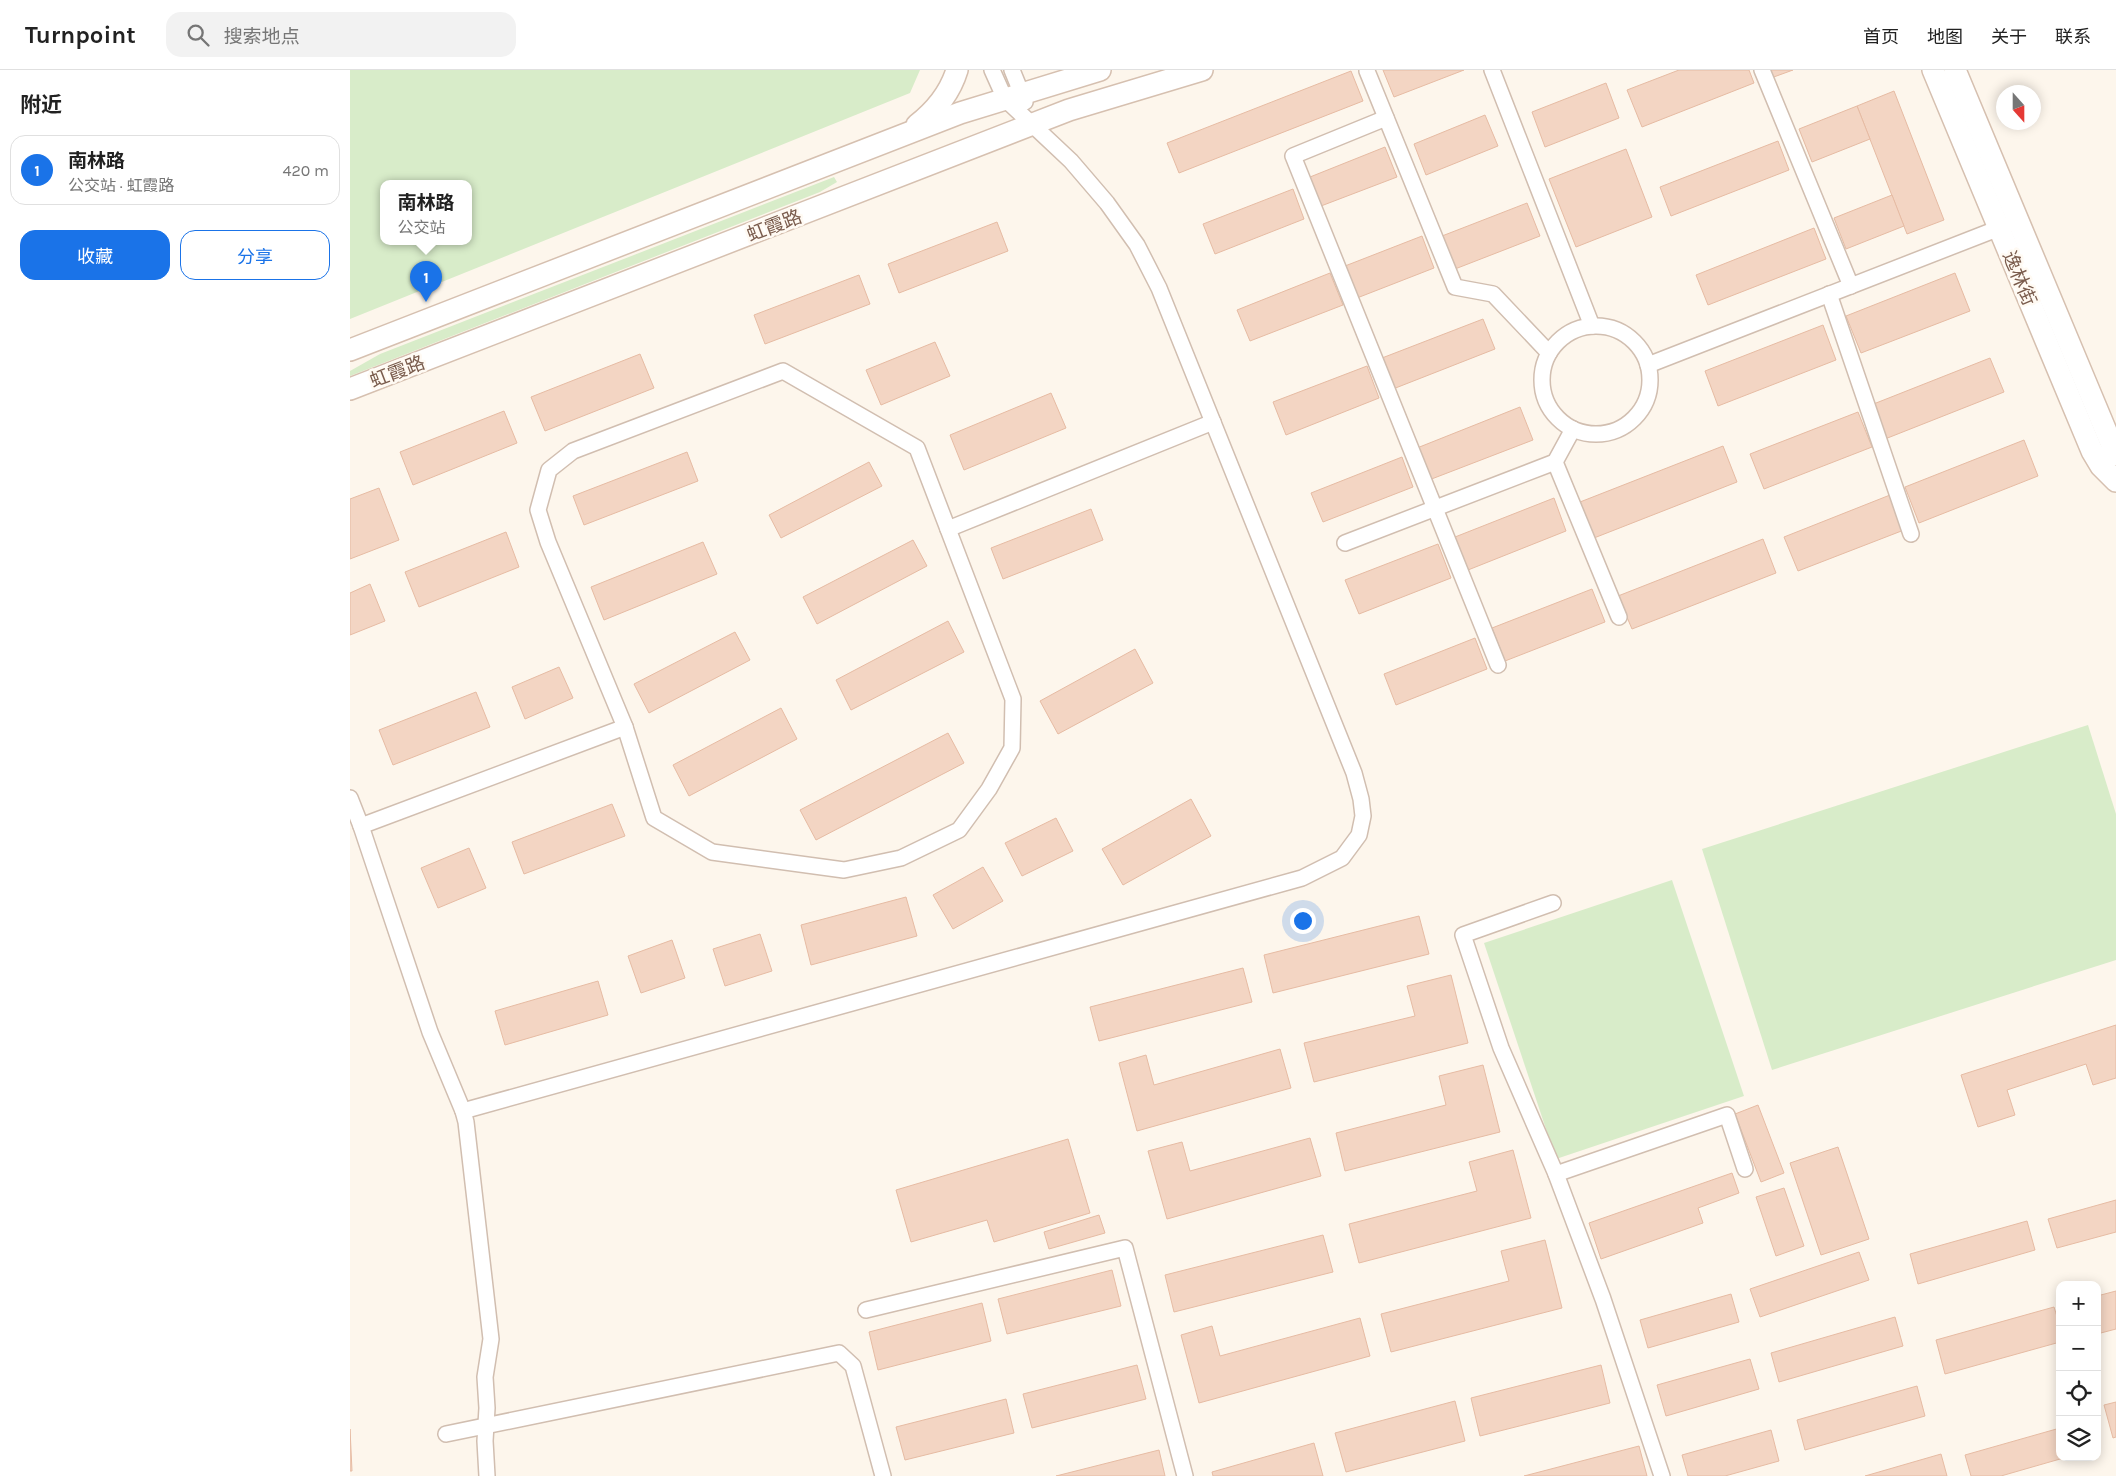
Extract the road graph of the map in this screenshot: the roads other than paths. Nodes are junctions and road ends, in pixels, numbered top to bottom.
1 (958, 70) edge
2 (992, 70) edge
3 (1012, 70) edge
4 (1100, 70) edge
5 (1202, 70) edge
6 (1492, 70) edge
7 (1762, 70) edge
8 (1933, 70) edge
9 (1955, 70) edge
10 (1367, 71) edge
11 (1014, 96) junction
12 (1386, 118) junction
13 (1032, 125) junction
14 (908, 133) junction
15 (2008, 225) junction
16 (1851, 286) junction
17 (1829, 294) junction
18 (1592, 326) junction
19 (350, 350) edge
20 (1549, 353) junction
21 (1648, 365) junction
22 (350, 389) edge
23 (1213, 422) junction
24 (1573, 429) junction
25 (2116, 455) edge
26 (1556, 462) junction
27 (2116, 481) edge
28 (1435, 509) junction
29 (948, 528) junction
30 (1911, 534) dead end
31 (1345, 543) dead end
32 (1619, 617) dead end
33 (1498, 665) dead end
34 (625, 727) junction
35 (350, 798) edge
36 (360, 826) junction
37 (1553, 903) dead end
38 (463, 1111) junction
39 (1744, 1169) dead end
40 (1556, 1174) junction
41 (866, 1310) dead end
42 (486, 1425) junction
43 (446, 1434) dead end
44 (487, 1476) edge
45 (883, 1476) edge
46 (1185, 1476) edge
47 (1662, 1476) edge

1 - 14 street
2 - 11 street
3 - 11 street
4 - 11 street, 虹霞路
5 - 13 street, 虹霞路
6 - 18 street
7 - 16 street
8 - 15 street, 逸林街
9 - 15 street, 逸林街
10 - 12 street
11 - 13 street
11 - 14 street, 虹霞路
12 - 20 street
12 - 28 street
13 - 22 street, 虹霞路
13 - 23 street
14 - 19 street, 虹霞路
15 - 16 street
15 - 25 street, 逸林街
15 - 27 street, 逸林街
16 - 17 street
17 - 21 street
17 - 30 street
18 - 20 street
18 - 21 street
20 - 24 street
21 - 24 street
23 - 29 street
23 - 38 street
24 - 26 street
26 - 28 street
26 - 32 street
28 - 31 street
28 - 33 street
29 - 34 street
29 - 34 street
34 - 36 street
35 - 36 street
36 - 38 street
37 - 40 street
38 - 42 street
39 - 40 street
40 - 47 street
41 - 46 street
42 - 43 street
42 - 44 street
42 - 45 street

